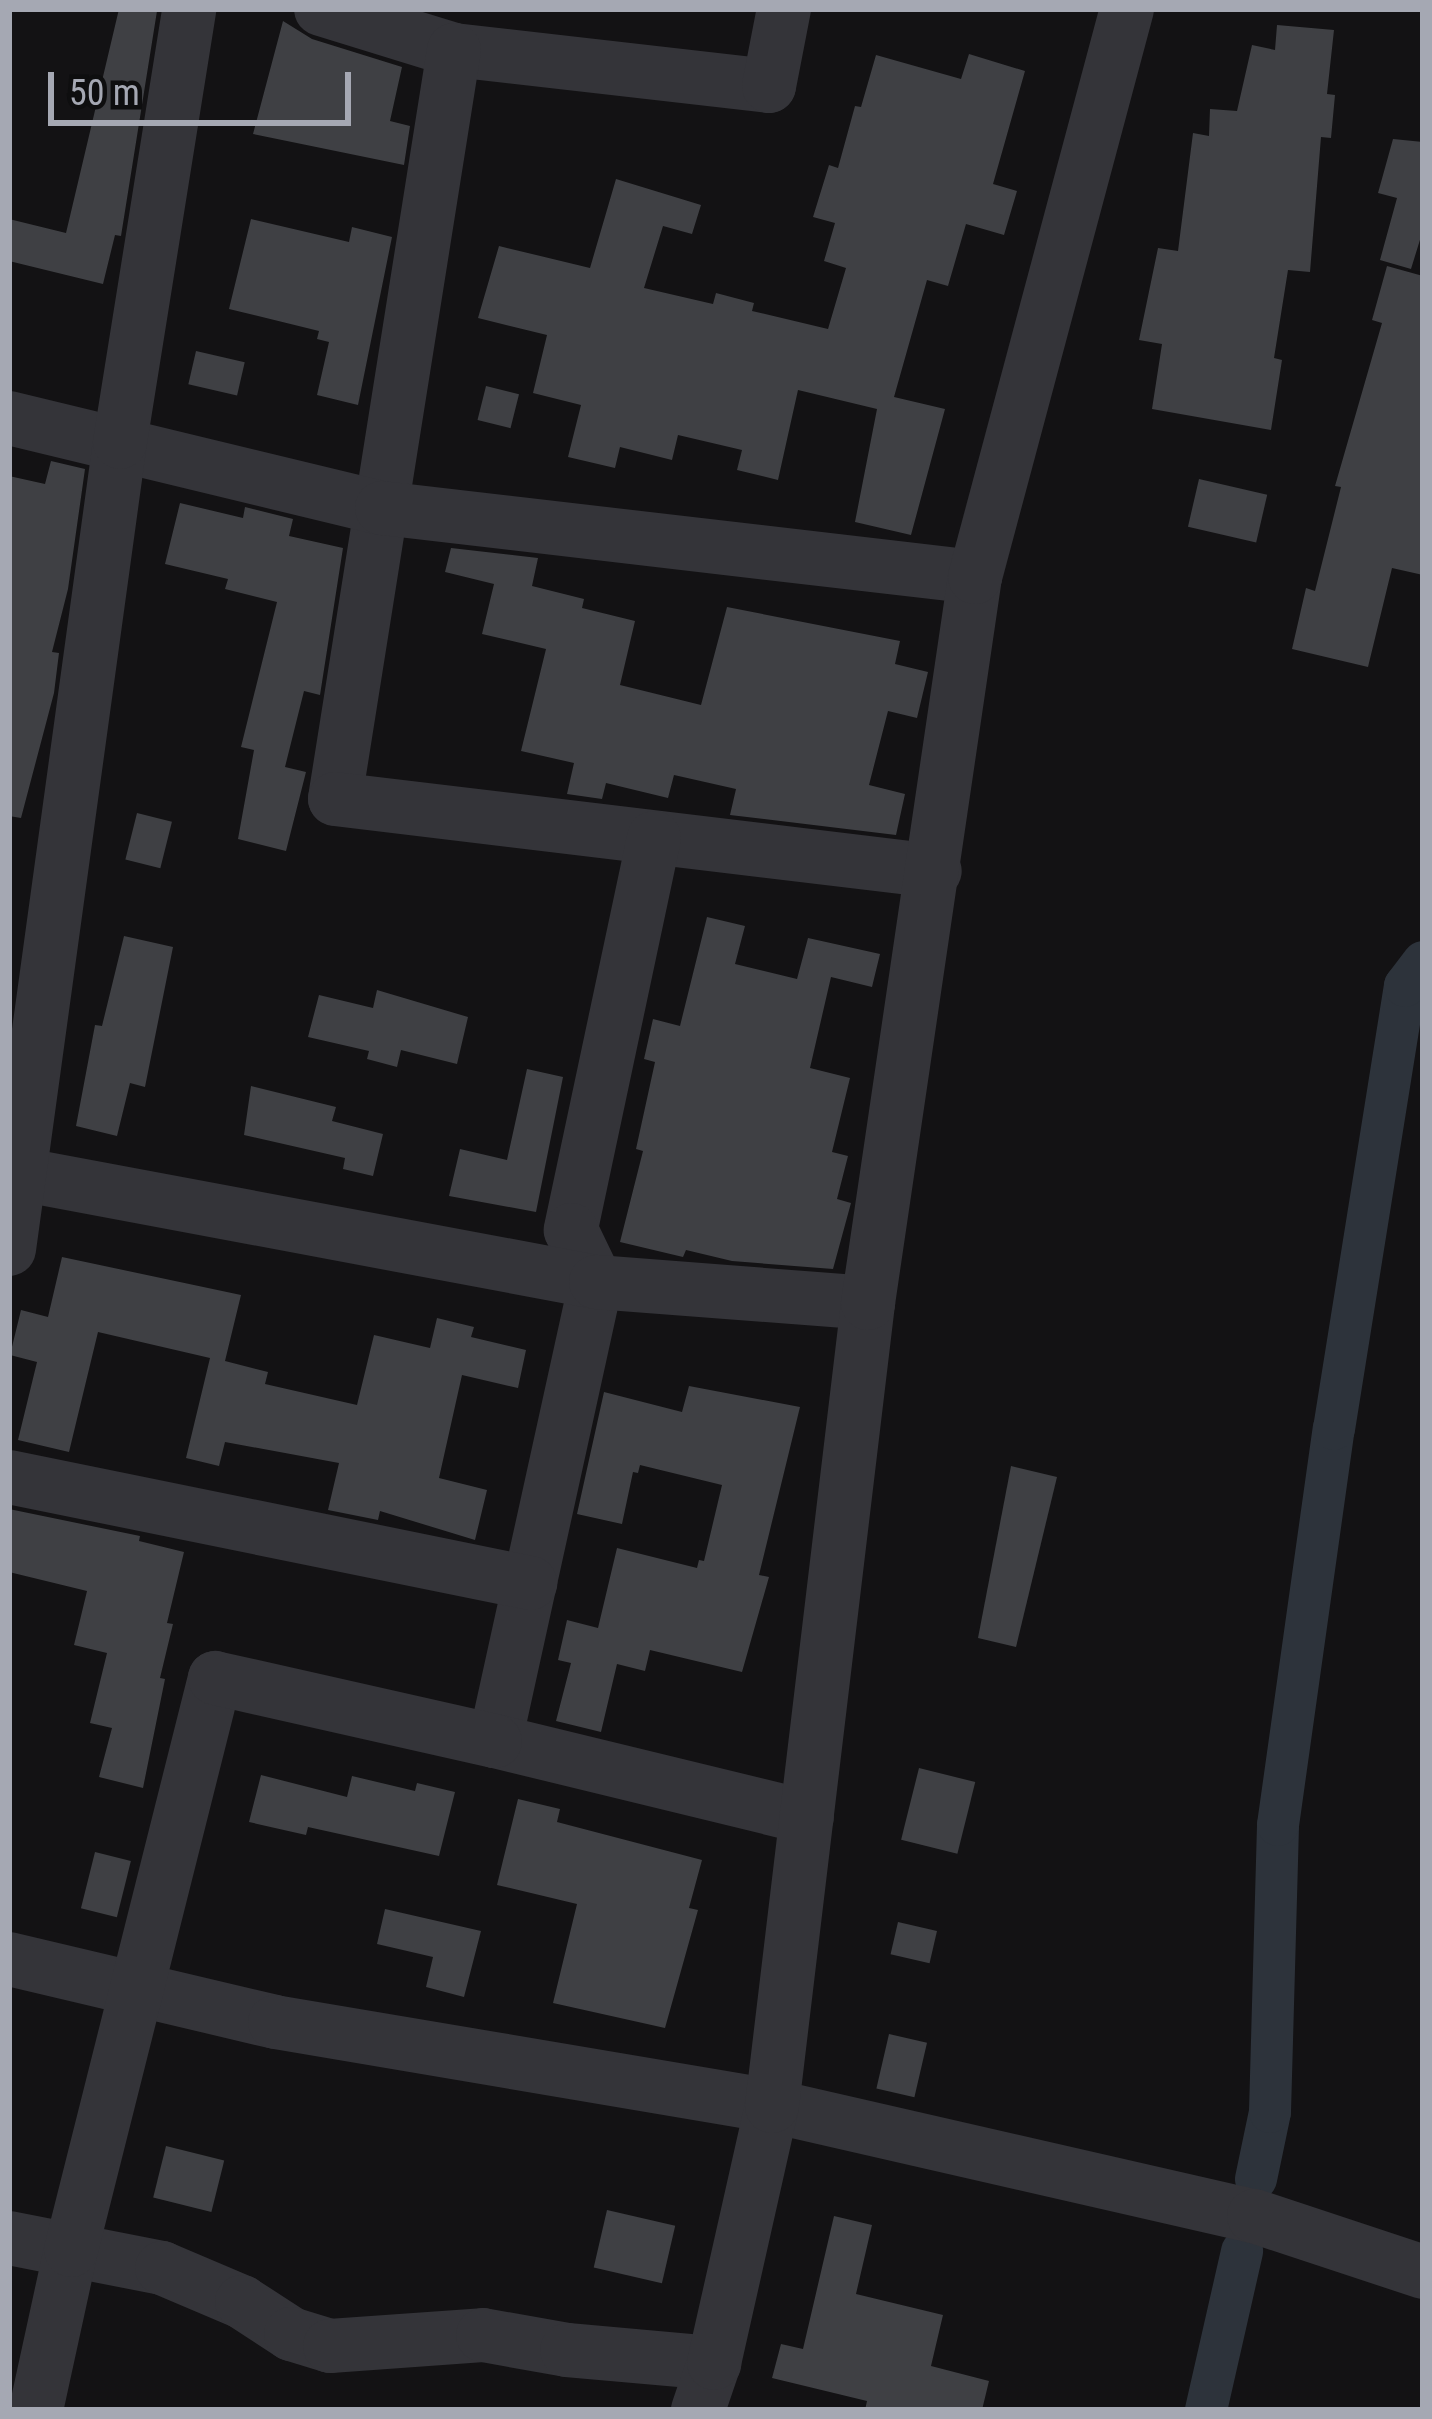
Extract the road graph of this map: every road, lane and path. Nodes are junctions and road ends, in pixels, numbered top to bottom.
1 (189, 9) edge
2 (321, 9) edge
3 (784, 9) edge
4 (1127, 9) edge
5 (454, 50) junction
6 (9, 418) edge
7 (120, 442) junction
8 (382, 508) junction
9 (975, 577) junction
10 (654, 838) junction
11 (935, 871) junction
12 (15, 1173) edge
13 (9, 1249) edge
14 (596, 1282) junction
15 (868, 1304) junction
16 (9, 1477) edge
17 (530, 1583) junction
18 (495, 1741) junction
19 (806, 1817) junction
20 (9, 1959) edge
21 (139, 1990) junction
22 (772, 2106) junction
23 (9, 2238) edge
24 (71, 2249) junction
25 (1423, 2272) edge
26 (705, 2387) edge
27 (36, 2410) edge

1 - 7 street
2 - 5 street
3 - 5 street
4 - 9 street
5 - 8 street
6 - 7 street
7 - 8 street
7 - 12 street
8 - 9 street
8 - 10 street
9 - 11 street
10 - 11 street
10 - 14 street
11 - 15 street
12 - 13 street
12 - 14 street
14 - 15 street
14 - 17 street
15 - 19 street
16 - 17 street
17 - 18 street
18 - 19 street
18 - 21 street
19 - 22 street
20 - 21 street
21 - 22 street
21 - 24 street
22 - 25 street
22 - 26 street
23 - 24 street
24 - 26 street
24 - 27 street

